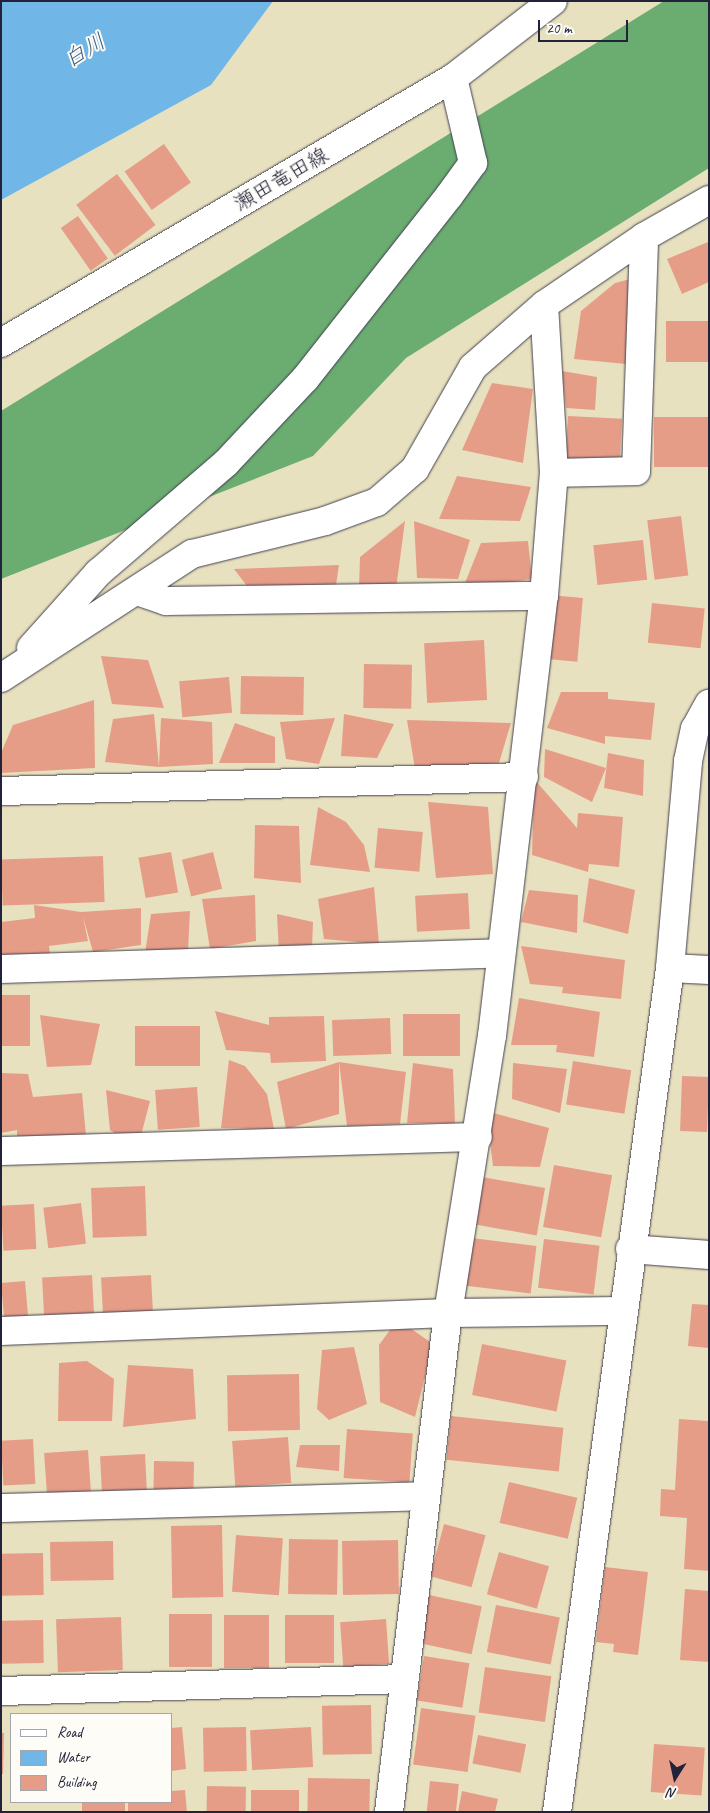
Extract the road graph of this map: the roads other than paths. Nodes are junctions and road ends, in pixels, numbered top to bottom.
1 (553, 1) edge
2 (453, 78) junction
3 (709, 200) edge
4 (644, 237) junction
5 (544, 305) junction
6 (1, 343) edge
7 (554, 473) junction
8 (137, 591) junction
9 (544, 596) junction
10 (5, 676) edge
11 (709, 704) edge
12 (524, 777) junction
13 (1, 791) edge
14 (500, 953) junction
15 (670, 968) junction
16 (1, 969) edge
17 (709, 970) edge
18 (478, 1137) junction
19 (1, 1152) edge
20 (630, 1249) junction
21 (709, 1255) edge
22 (622, 1310) junction
23 (448, 1312) junction
24 (1, 1331) edge
25 (426, 1496) junction
26 (1, 1508) edge
27 (404, 1679) junction
28 (1, 1691) edge
29 (389, 1812) edge
30 (556, 1812) edge

1 - 2 street, 瀬田竜田線
2 - 6 street, 瀬田竜田線
2 - 10 street
3 - 4 street
4 - 5 street
4 - 7 street
5 - 7 street
5 - 8 street
7 - 9 street
8 - 9 street
8 - 10 street
9 - 12 street
11 - 15 street
12 - 13 street
12 - 14 street
14 - 16 street
14 - 18 street
15 - 17 street
15 - 20 street
18 - 19 street
18 - 23 street
20 - 21 street
20 - 22 street
22 - 23 street
22 - 30 street
23 - 24 street
23 - 25 street
25 - 26 street
25 - 27 street
27 - 28 street
27 - 29 street

